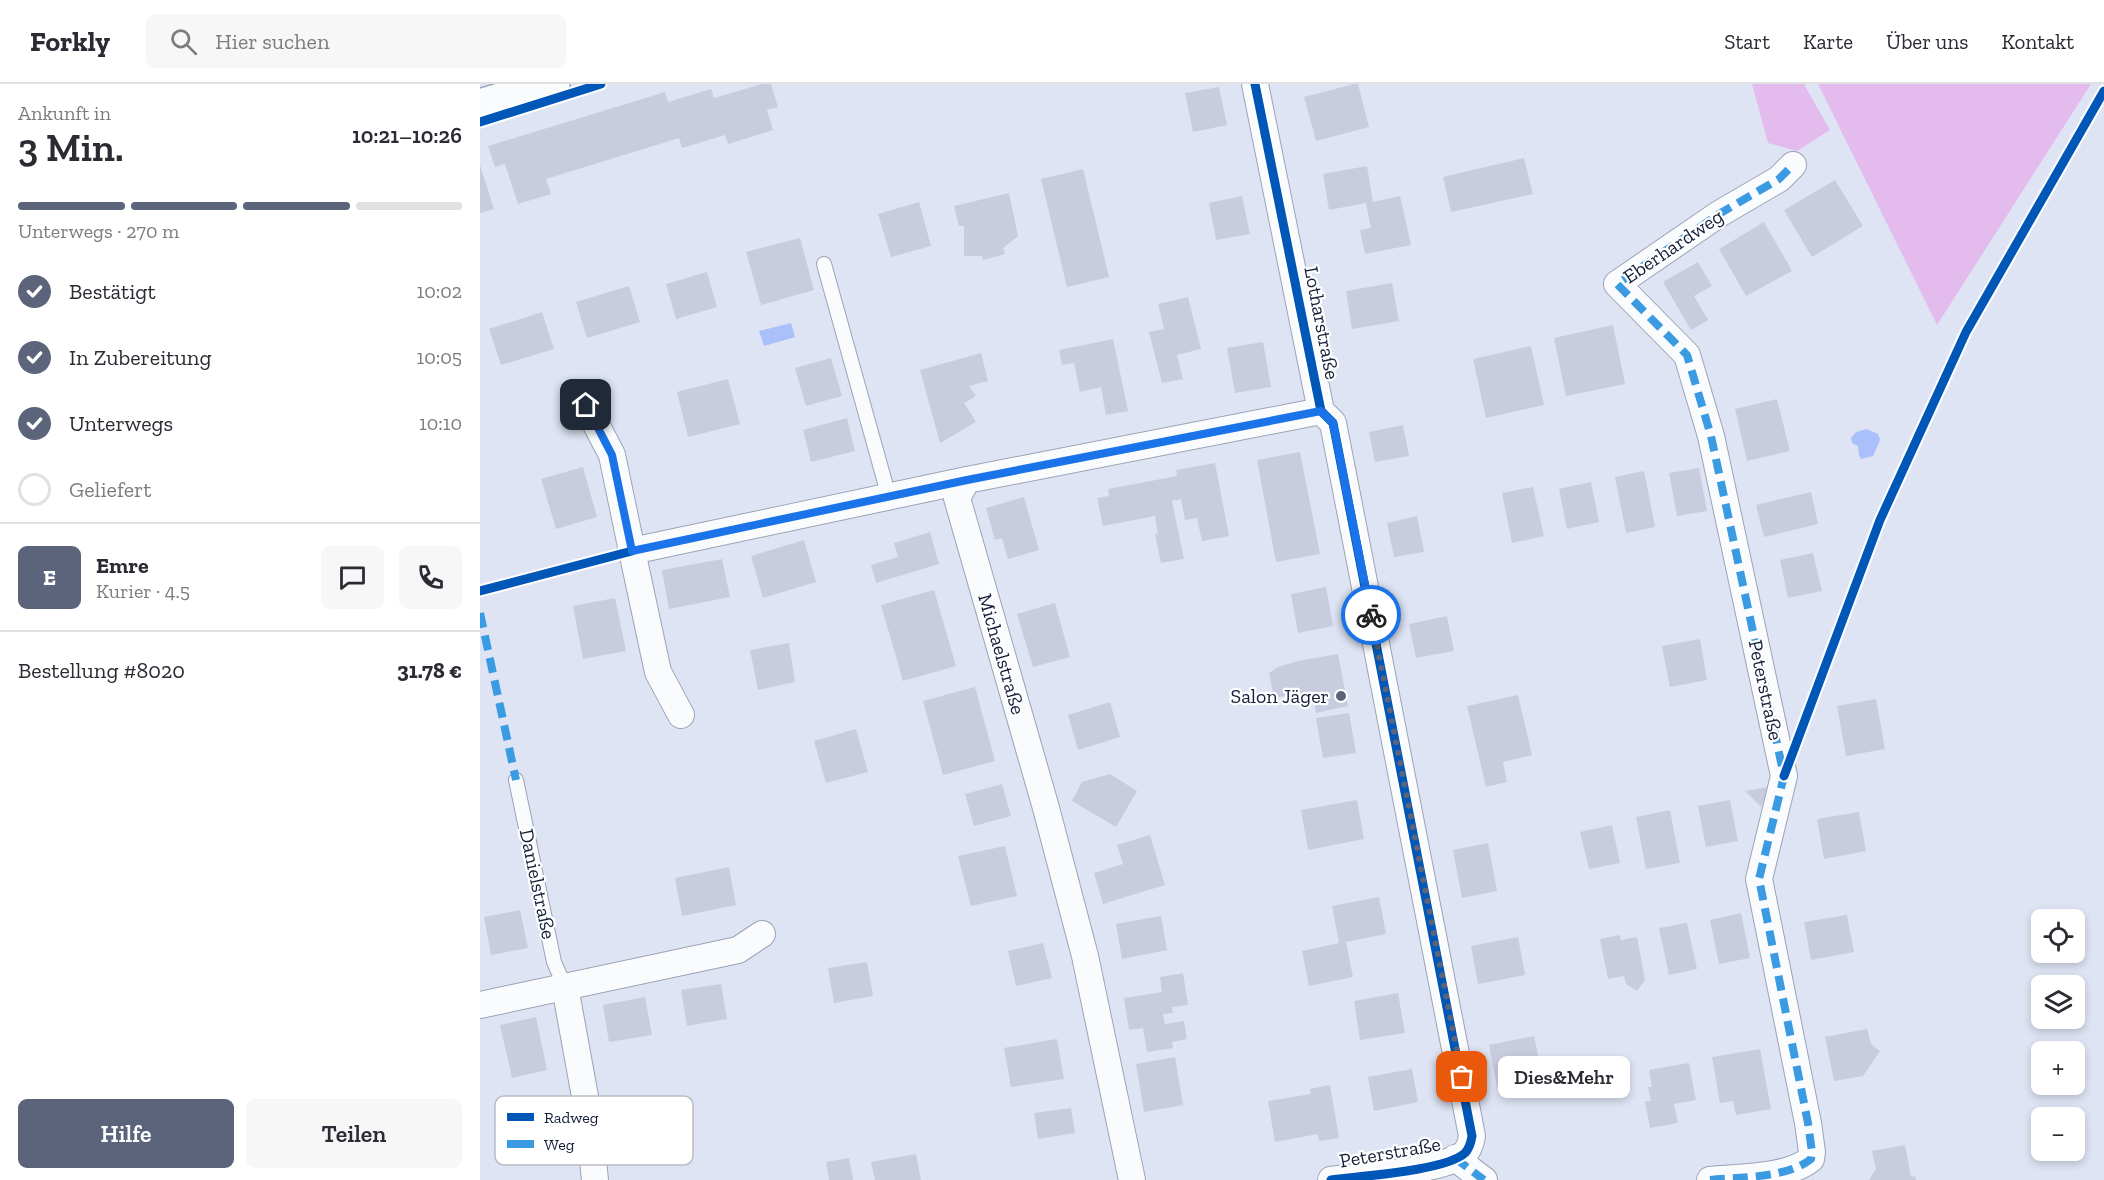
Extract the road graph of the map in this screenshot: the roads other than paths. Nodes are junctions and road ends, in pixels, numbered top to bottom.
1 (553, 84) edge
2 (1255, 84) edge
3 (480, 106) edge
4 (1793, 165) dead end
5 (824, 264) dead end
6 (586, 405) dead end
7 (1321, 411) junction
8 (1711, 436) joint
9 (967, 480) junction
10 (889, 497) junction
11 (632, 551) junction
12 (681, 715) dead end
13 (516, 780) dead end
14 (762, 934) dead end
15 (565, 987) junction
16 (480, 1005) edge
17 (585, 1096) edge
18 (1455, 1158) junction
19 (593, 1165) edge
20 (595, 1180) edge
21 (1132, 1180) edge
22 (1331, 1180) edge
23 (1484, 1180) edge
24 (1710, 1180) edge

1 - 3 street
2 - 7 street, Lotharstraße
4 - 8 street, Eberhardweg
5 - 10 lane
6 - 11 street
7 - 9 street
7 - 18 street, Lotharstraße
8 - 24 street, Peterstraße
9 - 10 street
9 - 21 street, Michaelstraße
10 - 11 street
11 - 12 street
13 - 15 lane, Danielstraße
14 - 15 street
15 - 16 street
15 - 17 street, Danielstraße
18 - 22 street, Peterstraße
18 - 23 street, Peterstraße
19 - 20 street, Danielstraße

